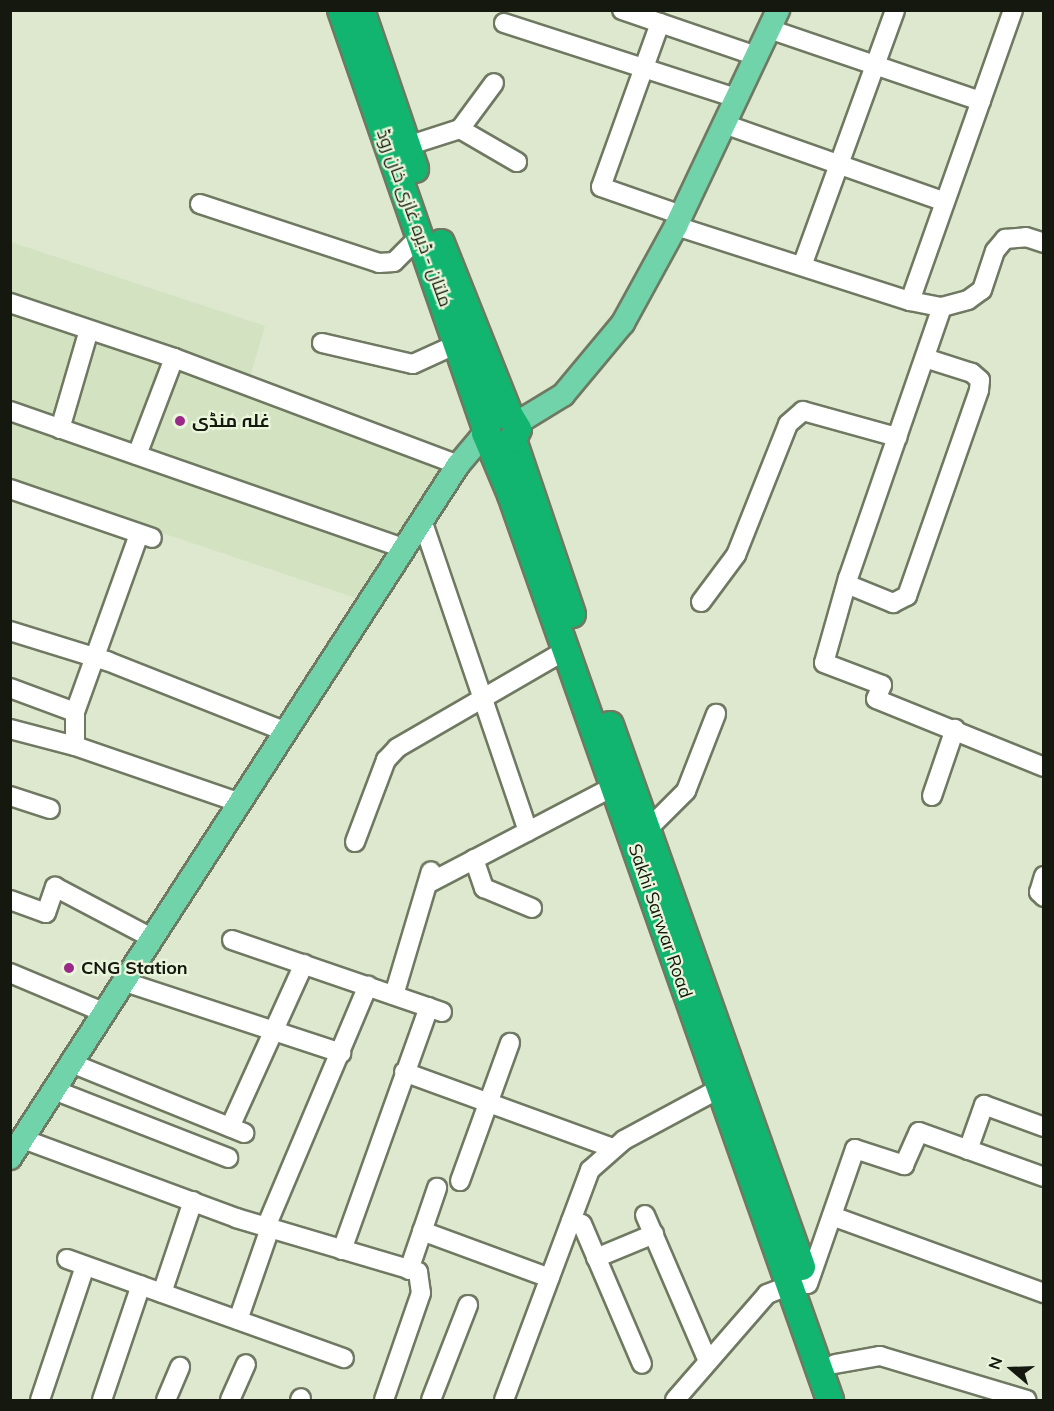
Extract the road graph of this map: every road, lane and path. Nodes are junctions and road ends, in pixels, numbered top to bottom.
1 (340, 10) edge
2 (361, 10) edge
3 (622, 10) edge
4 (895, 10) edge
5 (1013, 10) edge
6 (773, 20) edge
7 (504, 23) dead end
8 (660, 23) junction
9 (756, 56) junction
10 (875, 65) junction
11 (644, 68) junction
12 (494, 83) dead end
13 (736, 98) junction
14 (981, 101) junction
15 (724, 124) junction
16 (460, 129) junction
17 (407, 146) junction
18 (517, 162) dead end
19 (839, 165) junction
20 (945, 202) junction
21 (200, 204) dead end
22 (679, 221) junction
23 (421, 235) junction
24 (1044, 243) edge
25 (802, 266) junction
26 (910, 301) junction
27 (10, 303) edge
28 (942, 307) junction
29 (89, 330) junction
30 (459, 343) junction
31 (322, 344) dead end
32 (174, 358) junction
33 (925, 358) junction
34 (10, 411) edge
35 (60, 429) junction
36 (500, 430) junction
37 (897, 437) junction
38 (137, 455) junction
39 (458, 465) junction
40 (10, 489) edge
41 (422, 520) junction
42 (404, 548) junction
43 (849, 585) junction
44 (701, 602) dead end
45 (10, 631) edge
46 (566, 650) junction
47 (96, 657) junction
48 (10, 688) edge
49 (483, 698) junction
50 (75, 712) junction
51 (716, 714) dead end
52 (10, 729) edge
53 (955, 729) junction
54 (284, 731) junction
55 (75, 746) junction
56 (1044, 767) edge
57 (613, 787) junction
58 (10, 796) edge
59 (932, 796) dead end
60 (238, 802) junction
61 (50, 809) dead end
62 (648, 829) junction
63 (528, 831) junction
64 (355, 842) dead end
65 (474, 860) junction
66 (1044, 876) edge
67 (1044, 897) edge
68 (10, 900) edge
69 (532, 908) dead end
70 (150, 937) junction
71 (232, 940) dead end
72 (304, 964) junction
73 (10, 973) edge
74 (122, 981) junction
75 (368, 987) junction
76 (394, 995) junction
77 (103, 1012) junction
78 (272, 1030) junction
79 (510, 1043) dead end
80 (341, 1053) junction
81 (71, 1063) junction
82 (404, 1072) junction
83 (54, 1090) junction
84 (717, 1090) junction
85 (489, 1103) junction
86 (1044, 1126) edge
87 (16, 1146) edge
88 (613, 1148) junction
89 (968, 1150) junction
90 (228, 1158) dead end
91 (1044, 1177) edge
92 (460, 1181) dead end
93 (436, 1188) dead end
94 (193, 1201) junction
95 (645, 1215) dead end
96 (832, 1216) junction
97 (571, 1221) junction
98 (268, 1227) junction
99 (422, 1231) junction
100 (654, 1234) junction
101 (342, 1250) junction
102 (596, 1258) junction
103 (67, 1259) dead end
104 (85, 1266) junction
105 (408, 1270) junction
106 (550, 1278) junction
107 (799, 1284) junction
108 (141, 1286) junction
109 (162, 1293) junction
110 (1044, 1293) edge
111 (468, 1305) dead end
112 (238, 1320) junction
113 (344, 1358) dead end
114 (708, 1361) junction
115 (246, 1364) dead end
116 (642, 1364) dead end
117 (835, 1364) junction
118 (180, 1367) dead end
119 (40, 1401) edge
120 (102, 1401) edge
121 (166, 1401) edge
122 (230, 1401) edge
123 (384, 1401) edge
124 (430, 1401) edge
125 (504, 1401) edge
126 (675, 1401) edge
127 (830, 1401) edge
128 (848, 1401) edge
129 (1027, 1401) edge

1 - 23 highway, ملتان - ڈیرہ غازی خان روڈ
2 - 17 highway, ملتان - ڈیرہ غازی خان روڈ
3 - 8 street
4 - 10 street
5 - 14 street
6 - 9 main road
6 - 10 street
7 - 11 street
8 - 9 street
8 - 11 street
9 - 13 main road
10 - 14 street
10 - 19 street
11 - 13 street
11 - 22 street
12 - 16 street
13 - 15 main road
14 - 20 street
15 - 19 street
15 - 22 main road
16 - 17 street
16 - 18 street
17 - 36 highway, ملتان - ڈیرہ غازی خان روڈ
19 - 20 street
19 - 25 street
20 - 26 street
21 - 23 street
22 - 25 street
22 - 36 main road
23 - 30 highway, ملتان - ڈیرہ غازی خان روڈ
24 - 28 street
25 - 26 street
26 - 28 street
27 - 29 street
28 - 33 street
29 - 32 street
29 - 35 street
30 - 31 street
30 - 36 highway, ملتان - ڈیرہ غازی خان روڈ
32 - 38 street
32 - 39 street
33 - 37 street
33 - 43 street
34 - 35 street
35 - 38 street
36 - 39 main road
36 - 46 highway, Sakhi Sarwar Road
36 - 62 highway, Sakhi Sarwar Road
37 - 43 street
37 - 44 street
38 - 42 street
39 - 41 main road
40 - 47 street
41 - 42 main road
41 - 49 street
42 - 54 main road
43 - 53 street
45 - 47 street
46 - 49 street
46 - 57 highway, Sakhi Sarwar Road
47 - 50 street
47 - 54 street
48 - 50 street
49 - 63 street
49 - 64 street
50 - 55 street
51 - 62 street
52 - 55 street
53 - 56 street
53 - 59 street
54 - 60 main road
55 - 60 street
57 - 63 street
57 - 84 highway, Sakhi Sarwar Road
58 - 61 street
60 - 70 main road
62 - 107 highway, Sakhi Sarwar Road
63 - 65 street
65 - 69 street
65 - 76 street
66 - 67 street
68 - 70 street
70 - 74 main road
71 - 72 street
72 - 75 street
72 - 78 street
73 - 77 street
74 - 77 main road
74 - 78 street
75 - 76 street
75 - 80 street
76 - 82 street
77 - 81 main road
78 - 80 street
78 - 81 street
79 - 85 street
80 - 98 street
81 - 83 main road
82 - 85 street
82 - 101 street
83 - 87 main road
83 - 90 street
84 - 88 street
84 - 107 highway, Sakhi Sarwar Road
85 - 88 street
85 - 92 street
86 - 89 street
87 - 94 street
88 - 97 street
89 - 91 street
89 - 96 street
93 - 99 street
94 - 98 street
94 - 109 street
95 - 100 street
96 - 107 street
96 - 110 street
97 - 102 street
97 - 106 street
98 - 101 street
98 - 112 street
99 - 105 street
99 - 106 street
100 - 102 street
100 - 114 street
101 - 105 street
102 - 116 street
103 - 104 street
104 - 108 street
104 - 119 street
105 - 123 street
106 - 125 street
107 - 114 street
107 - 117 highway, Sakhi Sarwar Road
107 - 127 highway, Sakhi Sarwar Road
108 - 109 street
108 - 120 street
109 - 112 street
111 - 124 street
112 - 113 street
114 - 126 street
115 - 122 street
117 - 128 highway, Sakhi Sarwar Road
117 - 129 street
118 - 121 street

